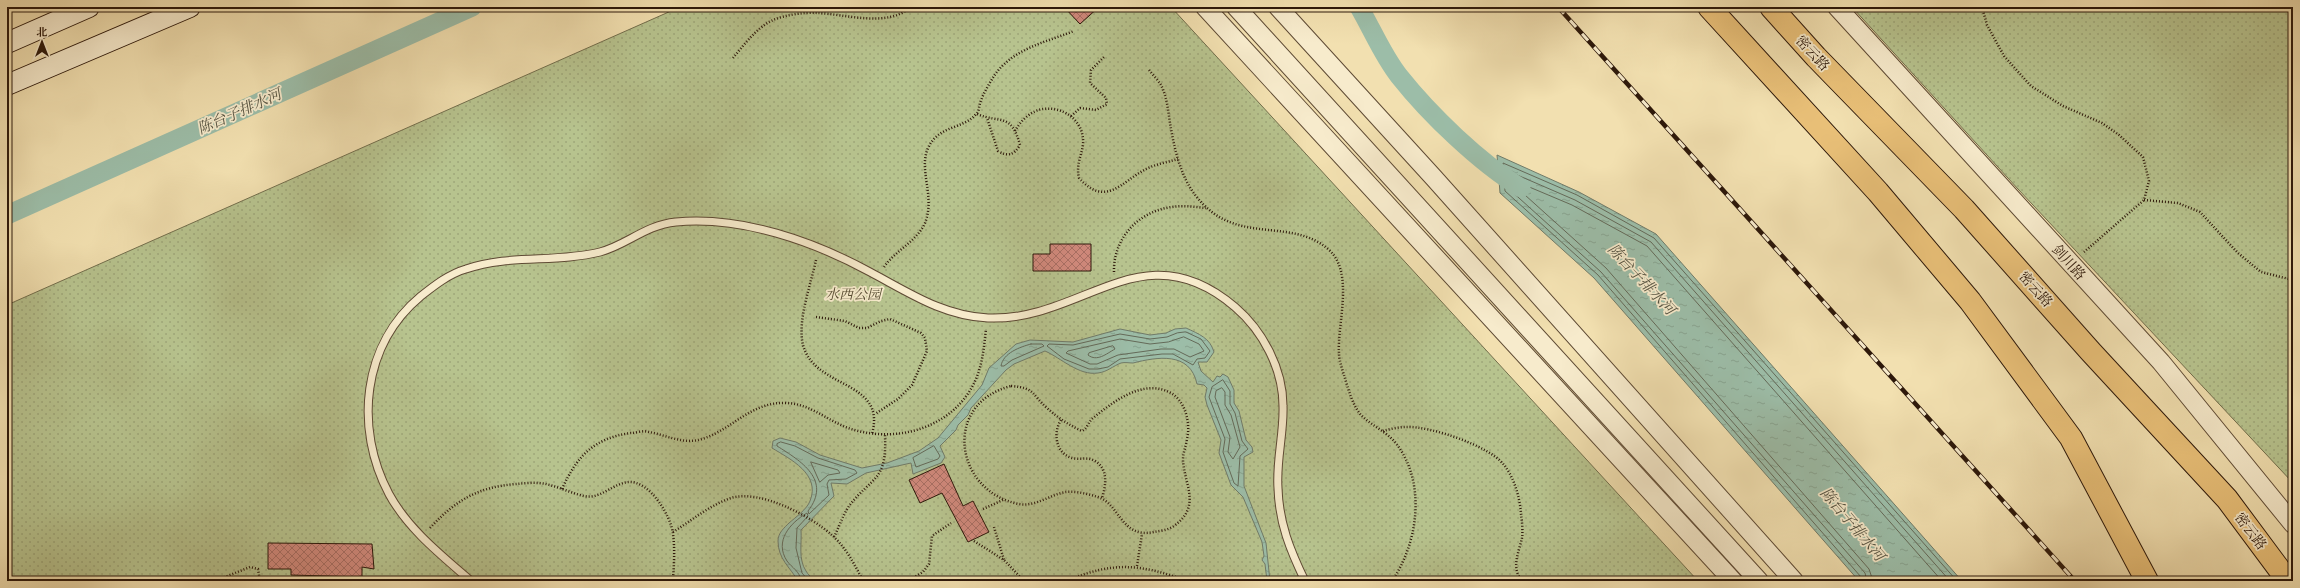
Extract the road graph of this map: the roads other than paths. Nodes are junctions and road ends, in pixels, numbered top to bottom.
1 (89, 7) edge
2 (190, 7) edge
3 (1205, 7) edge
4 (1236, 7) edge
5 (1250, 7) edge
6 (1278, 7) edge
7 (1709, 7) edge
8 (1772, 7) edge
9 (1837, 7) edge
10 (7, 43) edge
11 (7, 85) edge
12 (2293, 524) edge
13 (470, 581) edge
14 (1305, 581) edge
15 (1733, 581) edge
16 (1759, 581) edge
17 (1771, 581) edge
18 (1794, 581) edge
19 (2147, 581) edge
20 (2288, 581) edge

1 - 10 main road
2 - 11 main road
3 - 15 street
4 - 16 street
5 - 17 street
6 - 18 street
7 - 19 highway
8 - 20 highway, 密云路
9 - 12 street, 剑川路
13 - 14 lane

